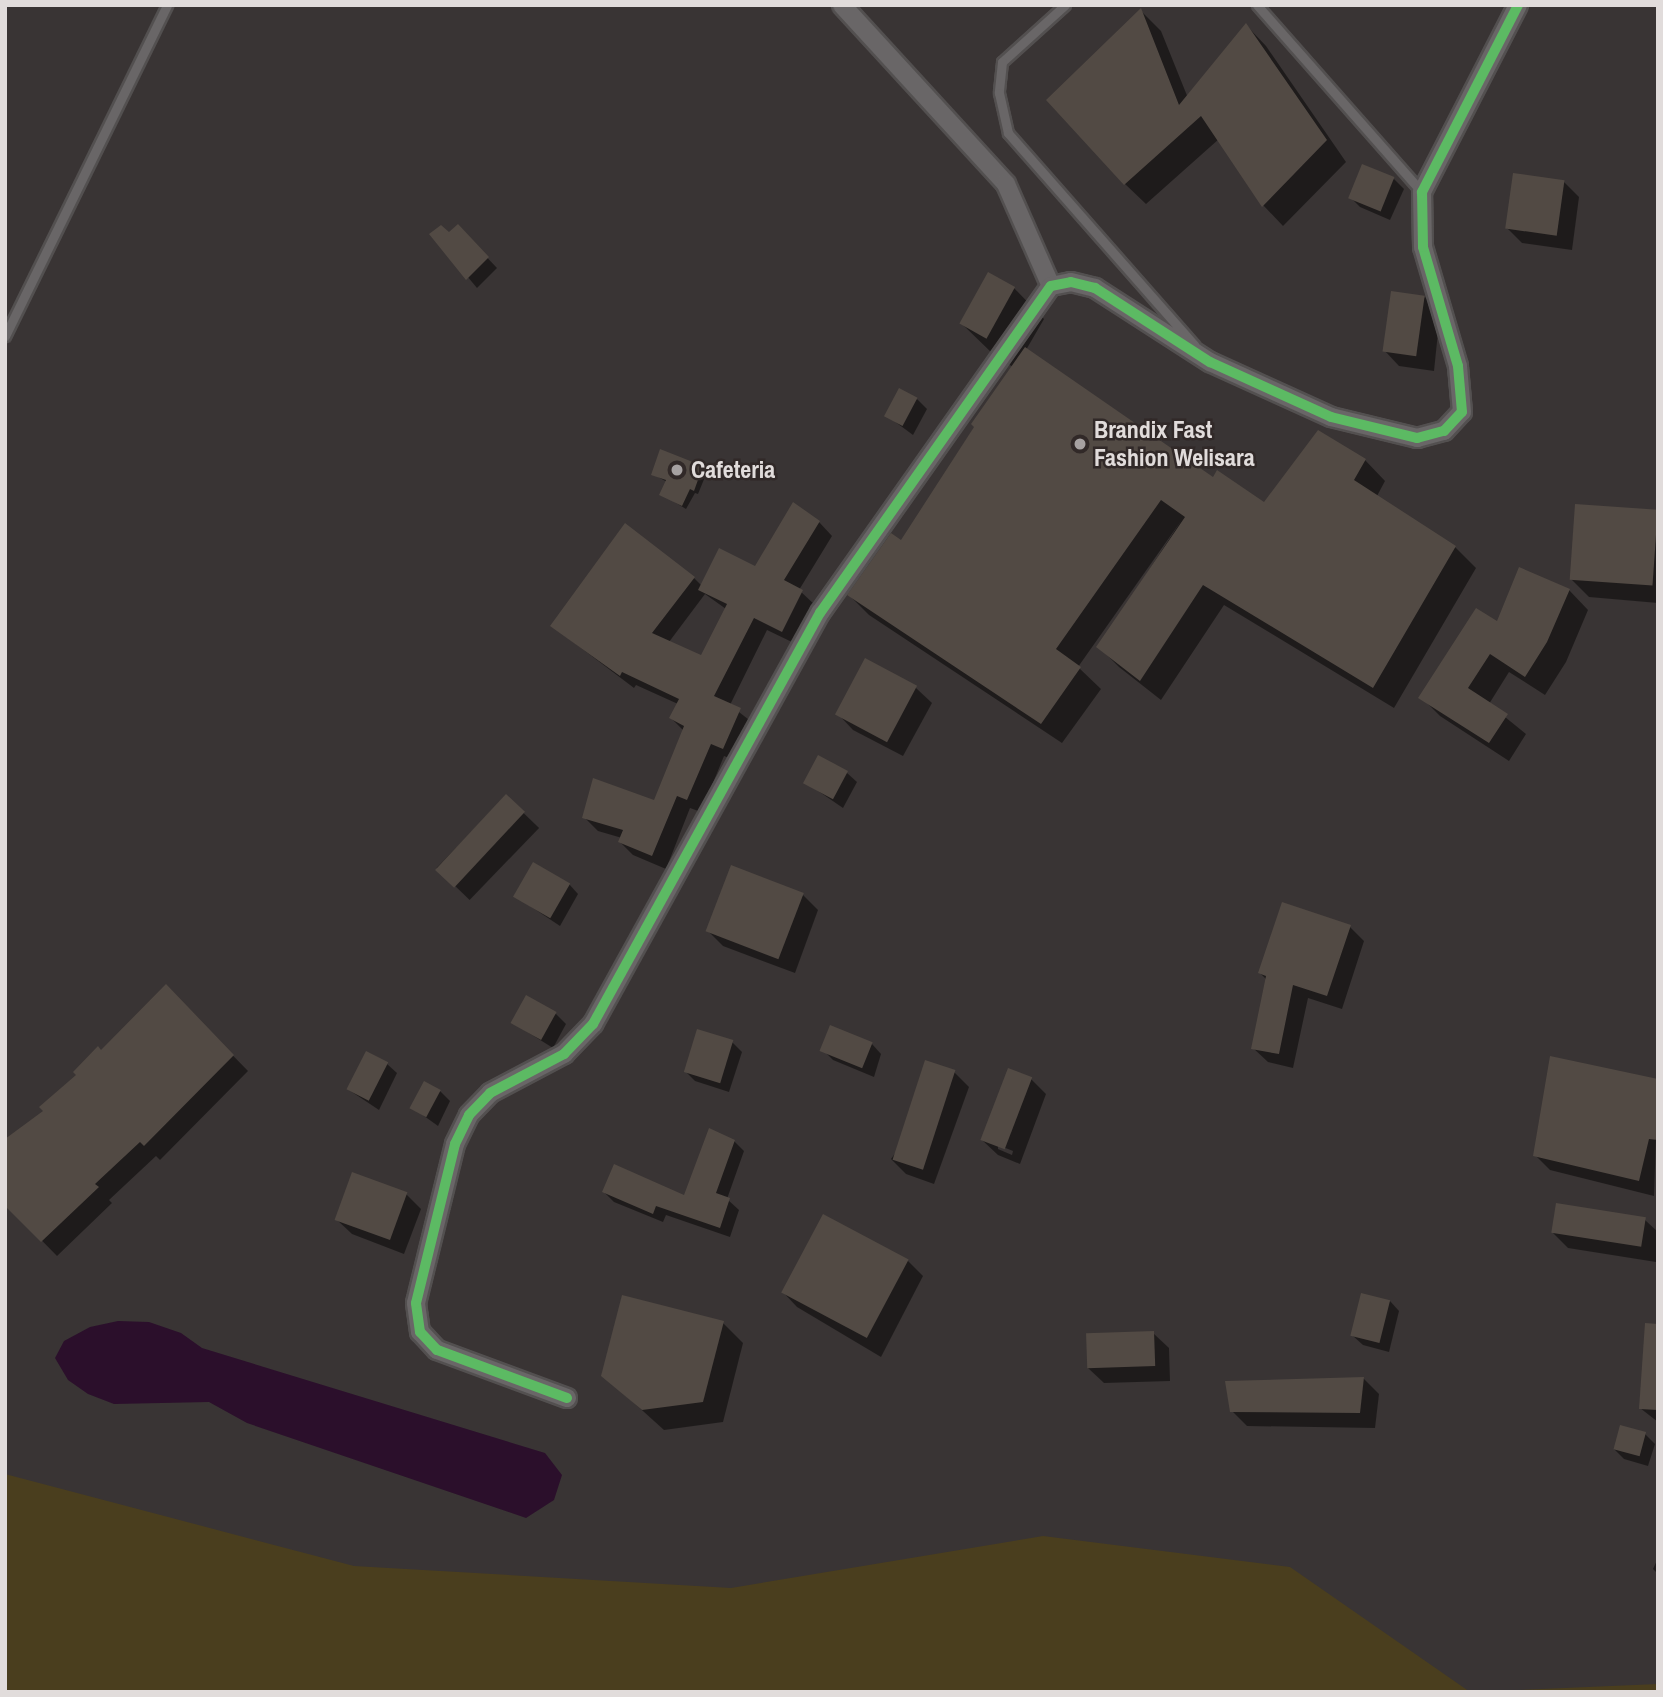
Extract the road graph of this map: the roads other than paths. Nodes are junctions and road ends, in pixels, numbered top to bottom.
1 (167, 5) edge
2 (842, 5) edge
3 (1065, 5) edge
4 (1257, 5) edge
5 (1518, 5) edge
6 (1422, 192) junction
7 (1051, 286) junction
8 (5, 336) edge
9 (1209, 362) junction
10 (567, 1398) dead end

1 - 8 lane
2 - 7 street
3 - 9 lane
4 - 6 lane
5 - 6 street
6 - 9 street
7 - 9 street
7 - 10 street

